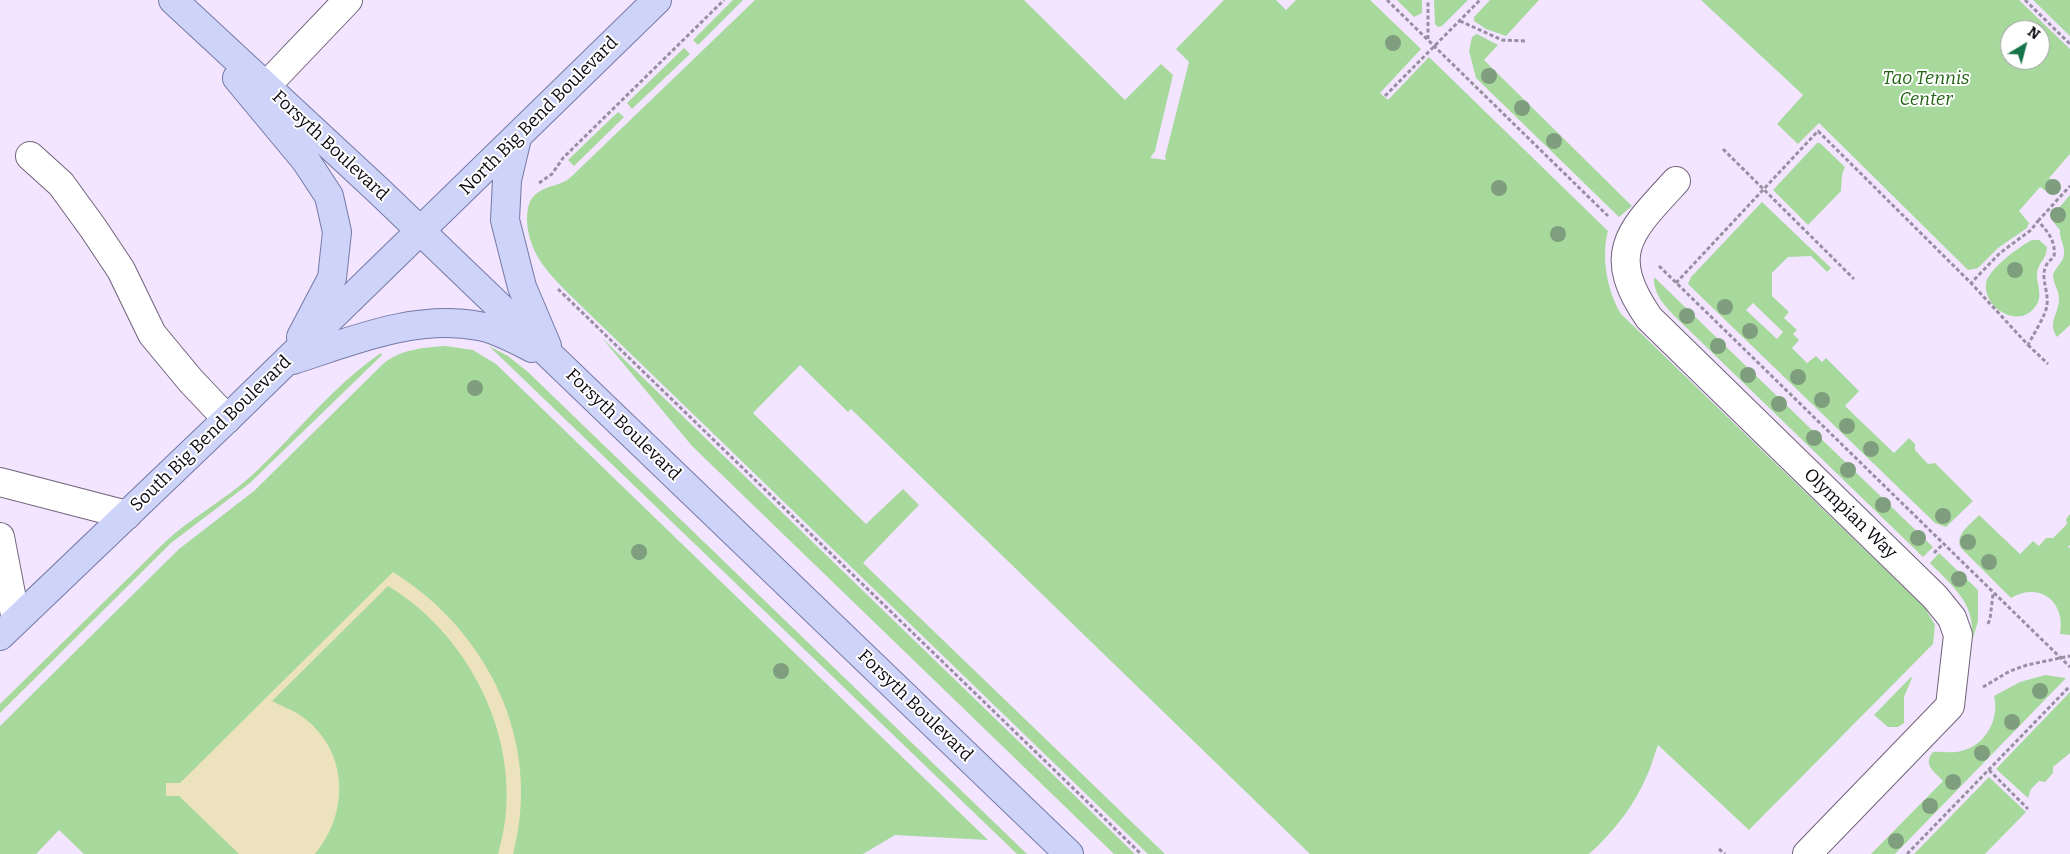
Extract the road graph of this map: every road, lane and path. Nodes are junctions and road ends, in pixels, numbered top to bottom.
1 (173, 0) edge
2 (348, 0) edge
3 (657, 0) edge
4 (724, 0) edge
5 (1387, 0) edge
6 (1428, 0) edge
7 (1480, 0) edge
8 (2025, 0) edge
9 (1460, 21) junction
10 (196, 22) junction
11 (1428, 40) junction
12 (1528, 41) dead end
13 (2070, 44) edge
14 (1435, 46) junction
15 (266, 86) junction
16 (1385, 96) dead end
17 (517, 138) junction
18 (1723, 149) dead end
19 (30, 156) dead end
20 (1676, 181) dead end
21 (535, 186) dead end
22 (2070, 186) edge
23 (1763, 190) junction
24 (2038, 221) junction
25 (421, 232) junction
26 (1629, 238) junction
27 (1854, 279) dead end
28 (1676, 283) junction
29 (1971, 283) junction
30 (557, 288) dead end
31 (2028, 345) junction
32 (554, 359) junction
33 (286, 362) junction
34 (2048, 364) dead end
35 (227, 420) junction
36 (0, 482) edge
37 (127, 515) junction
38 (0, 537) edge
39 (8, 628) edge
40 (2070, 656) edge
41 (2060, 658) junction
42 (2070, 667) edge
43 (2070, 686) edge
44 (1950, 706) junction
45 (1989, 770) junction
46 (2028, 809) dead end
47 (1719, 849) dead end
48 (1070, 854) edge
49 (1141, 854) edge
50 (1725, 854) edge
51 (1807, 854) edge
52 (1907, 854) edge

1 - 10 main road, Forsyth Boulevard
2 - 15 street
3 - 17 main road, North Big Bend Boulevard
4 - 21 path
5 - 11 path
6 - 11 path
7 - 9 path
8 - 13 path
9 - 12 path
9 - 14 path
10 - 15 main road, Forsyth Boulevard
10 - 33 main road
11 - 14 path
14 - 16 path
14 - 26 path
15 - 25 main road, Forsyth Boulevard
17 - 25 main road, North Big Bend Boulevard
17 - 32 main road
18 - 23 path
19 - 35 street
20 - 26 street, Olympian Way
22 - 24 path
23 - 27 path
23 - 28 path
23 - 29 path
24 - 29 path
24 - 31 path
25 - 32 main road, Forsyth Boulevard
25 - 33 main road, South Big Bend Boulevard
26 - 28 path
26 - 44 street, Olympian Way
28 - 41 path
29 - 31 path
30 - 49 path
31 - 34 path
32 - 33 main road
32 - 48 main road, Forsyth Boulevard
33 - 35 main road, South Big Bend Boulevard
35 - 37 main road, South Big Bend Boulevard
36 - 37 street
37 - 39 main road, South Big Bend Boulevard
38 - 39 street
40 - 41 path
41 - 42 path
41 - 44 path
43 - 45 path
44 - 51 street
45 - 46 path
45 - 52 path
47 - 50 path

